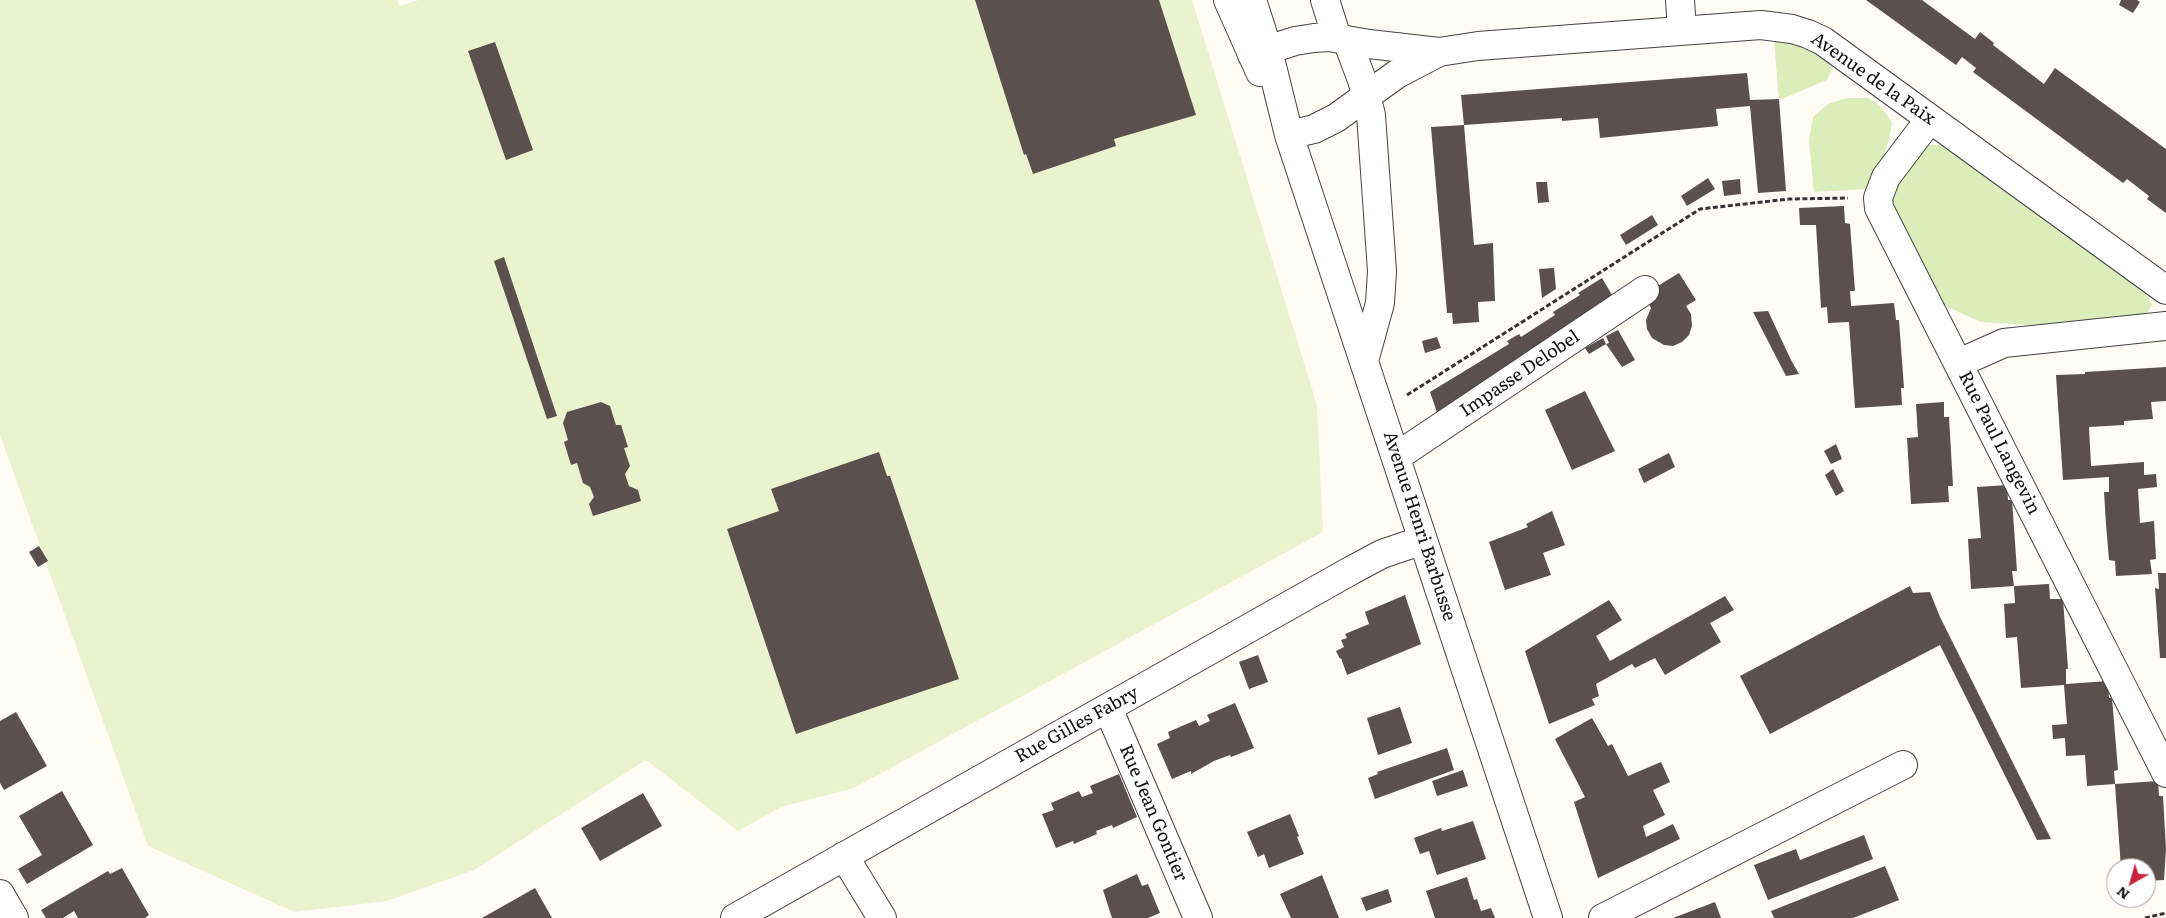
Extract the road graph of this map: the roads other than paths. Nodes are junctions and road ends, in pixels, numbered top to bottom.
1 (1228, 0) edge
2 (1252, 0) edge
3 (1325, 0) edge
4 (1680, 0) edge
5 (1682, 31) junction
6 (1342, 39) junction
7 (1260, 52) junction
8 (1439, 52) junction
9 (1367, 96) junction
10 (1930, 119) junction
11 (1289, 135) junction
12 (1645, 290) dead end
13 (2166, 290) edge
14 (2166, 326) edge
15 (1364, 361) junction
16 (1958, 363) junction
17 (1396, 457) junction
18 (1423, 540) junction
19 (1108, 708) junction
20 (1903, 766) dead end
21 (2166, 773) edge
22 (844, 856) junction
23 (0, 894) edge
24 (14, 918) edge
25 (735, 918) edge
26 (882, 918) edge
27 (1198, 918) edge
28 (1548, 918) edge
29 (1603, 918) edge

1 - 7 street, Avenue Henri Barbusse
2 - 7 street, Avenue Henri Barbusse
3 - 6 street
4 - 5 street
5 - 8 street, Avenue de la Paix
5 - 10 street, Avenue de la Paix
6 - 7 street, Avenue de la Paix
6 - 8 street, Avenue de la Paix
6 - 9 street
7 - 11 street, Avenue Henri Barbusse
8 - 9 street, Avenue de la Paix
9 - 11 street, Avenue de la Paix
9 - 15 street
10 - 13 street, Avenue de la Paix
10 - 16 street, Rue Paul Langevin
11 - 15 street, Avenue Henri Barbusse
12 - 17 street, Impasse Delobel
14 - 16 street
15 - 17 street, Avenue Henri Barbusse
16 - 21 street, Rue Paul Langevin
17 - 18 street, Avenue Henri Barbusse
18 - 19 street, Rue Gilles Fabry
18 - 28 street, Avenue Henri Barbusse
19 - 22 street, Rue Gilles Fabry
19 - 27 street, Rue Jean Gontier
20 - 29 street
22 - 25 street, Rue Gilles Fabry
22 - 26 street
23 - 24 street

